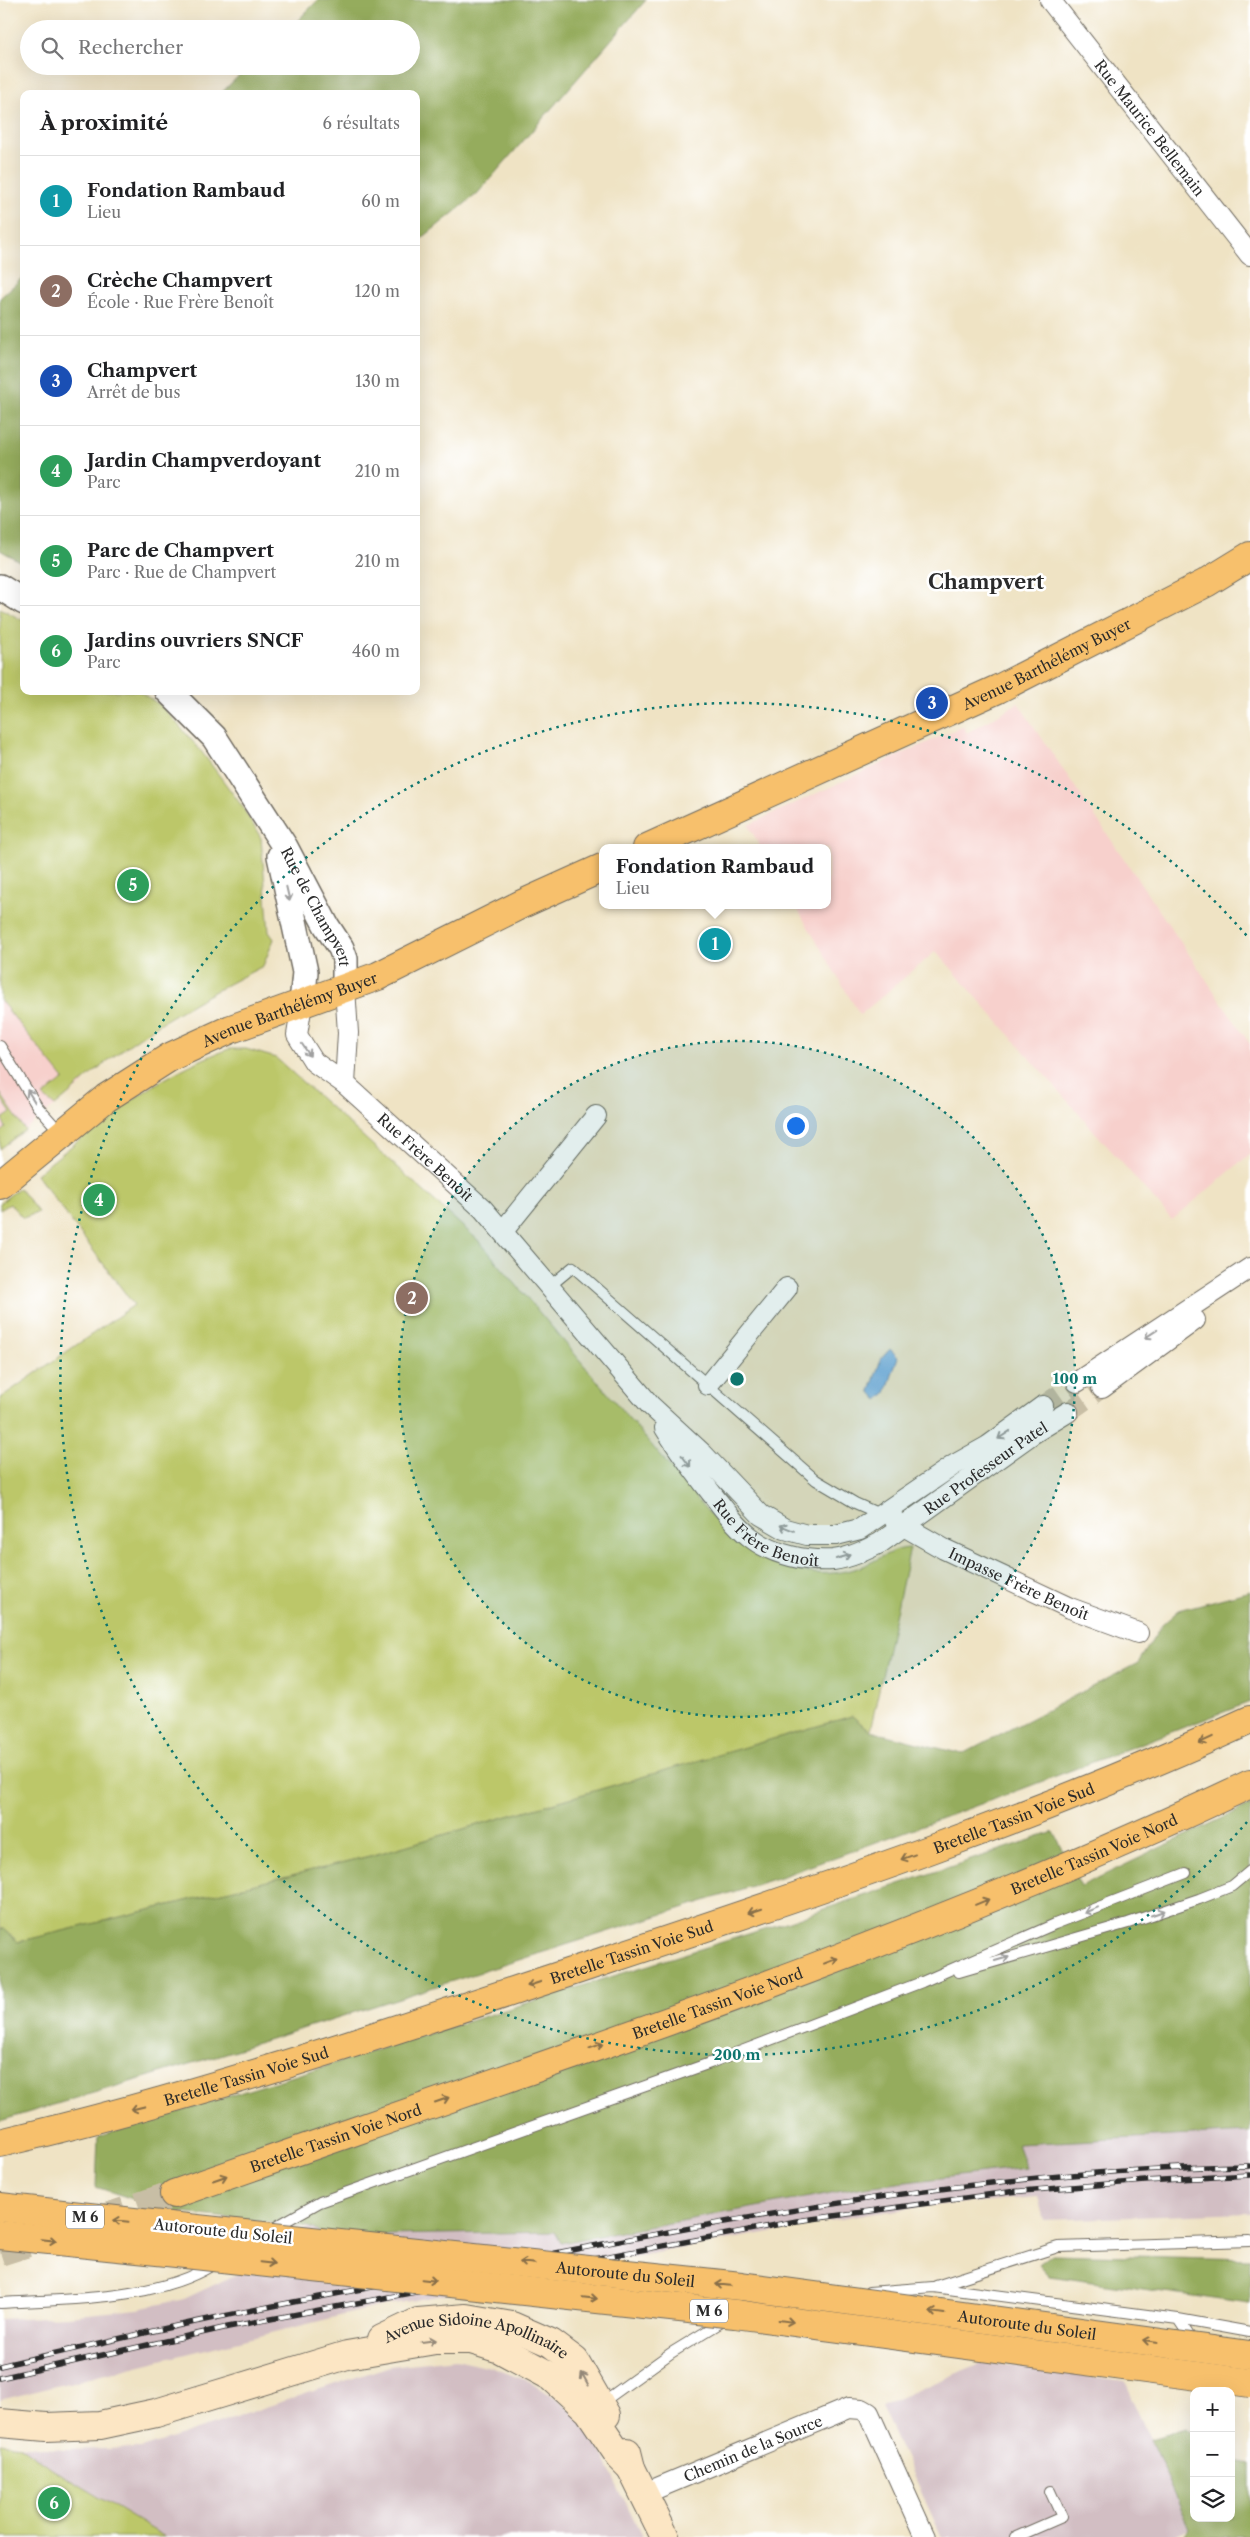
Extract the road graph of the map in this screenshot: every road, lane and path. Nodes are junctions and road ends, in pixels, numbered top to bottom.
1 (1050, 0) edge
2 (1250, 255) edge
3 (1250, 556) edge
4 (0, 587) edge
5 (20, 600) edge
6 (172, 695) edge
7 (274, 829) junction
8 (656, 844) edge
9 (599, 869) edge
10 (345, 988) junction
11 (302, 1004) junction
12 (0, 1046) edge
13 (345, 1084) junction
14 (596, 1116) dead end
15 (62, 1134) junction
16 (0, 1185) edge
17 (503, 1231) junction
18 (1250, 1268) edge
19 (1250, 1281) edge
20 (550, 1286) junction
21 (788, 1288) dead end
22 (1078, 1382) tunnel mouth
23 (708, 1385) junction
24 (1102, 1388) tunnel mouth
25 (650, 1406) junction
26 (1043, 1406) tunnel mouth
27 (1068, 1412) tunnel mouth
28 (882, 1515) junction
29 (904, 1526) junction
30 (1138, 1634) dead end
31 (1250, 1720) edge
32 (1250, 1784) edge
33 (1250, 1871) edge
34 (1186, 1873) dead end
35 (922, 1982) junction
36 (0, 2143) edge
37 (174, 2194) tunnel mouth
38 (0, 2207) edge
39 (0, 2235) edge
40 (168, 2239) junction
41 (1250, 2241) edge
42 (933, 2287) junction
43 (772, 2301) dead end
44 (753, 2302) dead end
45 (0, 2303) edge
46 (1178, 2319) junction
47 (1250, 2332) edge
48 (1194, 2344) junction
49 (1250, 2349) edge
50 (1250, 2355) edge
51 (1250, 2383) edge
52 (1250, 2394) edge
53 (594, 2408) junction
54 (0, 2423) edge
55 (1050, 2491) dead end
56 (643, 2494) junction
57 (665, 2537) edge
58 (924, 2537) edge
59 (1016, 2537) edge

1 - 2 street, Rue Maurice Bellemain
3 - 8 main road, Avenue Barthélémy Buyer
4 - 5 street
6 - 7 street, Rue de Champvert
7 - 10 street, Rue de Champvert
7 -> 11 street, Rue de Champvert
9 - 10 main road, Avenue Barthélémy Buyer
10 - 11 main road, Avenue Barthélémy Buyer
10 - 13 street
11 -> 13 street, Rue Frère Benoît
11 - 15 main road, Avenue Barthélémy Buyer
15 -> 12 lane
13 - 17 street, Rue Frère Benoît
14 - 17 street
15 - 16 main road, Avenue Barthélémy Buyer
17 - 20 street, Rue Frère Benoît
18 -> 22 street
19 - 24 street
20 - 23 lane
20 - 25 street, Rue Frère Benoît
21 - 23 street
23 - 28 lane
28 -> 25 street, Rue Frère Benoît
25 -> 29 street, Rue Frère Benoît
26 -> 28 street, Rue Professeur Patel
27 - 29 street, Rue Professeur Patel
28 - 29 street
29 - 30 street, Impasse Frère Benoît
31 -> 36 main road, Bretelle Tassin Voie Sud
37 -> 32 main road, Bretelle Tassin Voie Nord
35 -> 33 lane
34 -> 35 lane
35 - 45 lane
40 -> 38 main road, Autoroute du Soleil / M 6
39 -> 40 main road, Autoroute du Soleil / M 6
50 -> 40 main road, Autoroute du Soleil / M 6, bridge
40 -> 51 main road, Autoroute du Soleil / M 6, bridge
41 - 42 lane
42 - 43 lane
42 - 46 lane
44 - 53 lane
46 - 47 lane
46 - 48 lane
48 - 49 lane
48 - 52 lane
53 - 54 main road, Avenue Sidoine Apollinaire
53 - 56 main road, Avenue Sidoine Apollinaire
55 - 59 lane
56 - 57 main road, Avenue Sidoine Apollinaire
56 - 58 street, Chemin de la Source

